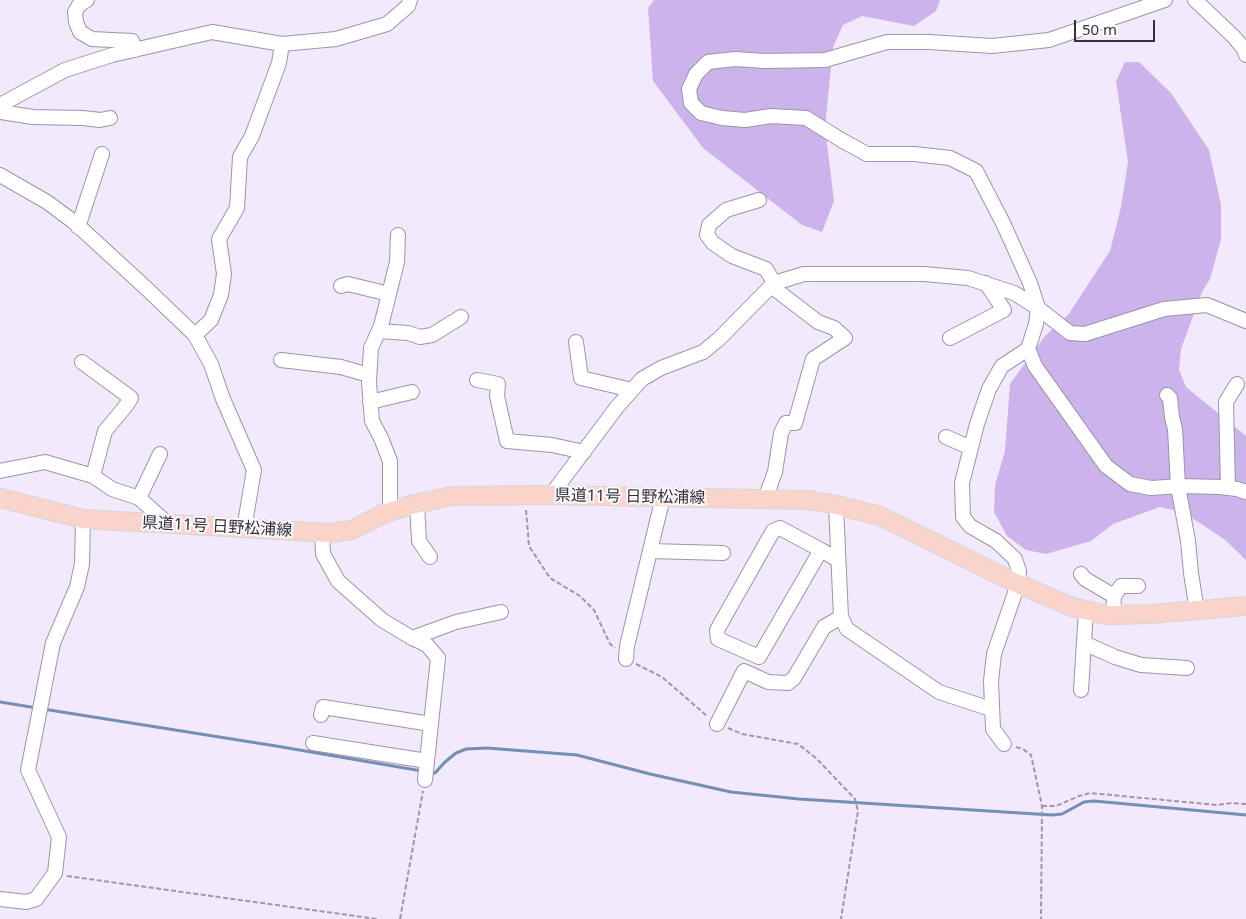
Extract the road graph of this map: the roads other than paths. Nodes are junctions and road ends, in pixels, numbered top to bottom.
1 (87, 0) edge
2 (410, 0) edge
3 (1165, 0) edge
4 (1195, 0) edge
5 (282, 44) junction
6 (135, 50) junction
7 (1246, 56) edge
8 (0, 105) edge
9 (0, 112) edge
10 (110, 118) dead end
11 (102, 154) dead end
12 (0, 175) edge
13 (759, 200) dead end
14 (78, 226) junction
15 (398, 235) dead end
16 (986, 283) junction
17 (772, 285) junction
18 (342, 286) dead end
19 (389, 294) junction
20 (1038, 308) junction
21 (461, 317) dead end
22 (1246, 321) edge
23 (379, 331) junction
24 (195, 335) junction
25 (950, 338) dead end
26 (576, 342) dead end
27 (1028, 349) junction
28 (281, 360) dead end
29 (82, 362) dead end
30 (369, 375) junction
31 (477, 380) dead end
32 (1237, 384) dead end
33 (632, 390) junction
34 (412, 392) dead end
35 (1167, 394) dead end
36 (370, 402) junction
37 (946, 437) dead end
38 (971, 448) junction
39 (584, 452) junction
40 (160, 454) dead end
41 (0, 471) edge
42 (93, 476) junction
43 (1178, 486) junction
44 (1228, 488) junction
45 (1246, 492) edge
46 (551, 495) junction
47 (663, 497) junction
48 (0, 498) edge
49 (139, 498) junction
50 (765, 499) junction
51 (417, 503) junction
52 (836, 504) junction
53 (390, 512) junction
54 (83, 519) junction
55 (168, 524) junction
56 (244, 529) junction
57 (322, 533) junction
58 (821, 550) junction
59 (650, 551) junction
60 (723, 553) dead end
61 (430, 557) dead end
62 (838, 560) junction
63 (1081, 574) dead end
64 (1018, 584) junction
65 (1138, 586) dead end
66 (1114, 596) junction
67 (1246, 606) edge
68 (1086, 610) junction
69 (1197, 610) junction
70 (501, 612) dead end
71 (1113, 615) junction
72 (841, 617) junction
73 (412, 638) junction
74 (1084, 643) junction
75 (626, 659) road end
76 (1187, 668) dead end
77 (1081, 690) dead end
78 (991, 709) junction
79 (321, 715) dead end
80 (431, 724) junction
81 (717, 724) road end
82 (313, 743) dead end
83 (1004, 744) road end
84 (427, 763) junction
85 (425, 780) road end
86 (0, 899) edge

1 - 6 street
2 - 5 street
3 - 20 street
4 - 7 street
5 - 6 street
5 - 24 street
6 - 8 street
9 - 10 street
11 - 14 street
12 - 14 street
13 - 17 street
14 - 24 street
15 - 19 street
16 - 17 street
16 - 20 street
16 - 25 street
17 - 33 street
17 - 50 street
18 - 19 street
19 - 23 street
20 - 22 street
20 - 27 street
21 - 23 street
23 - 30 street
24 - 56 street
26 - 33 street
27 - 38 street
27 - 43 street
28 - 30 street
29 - 42 street
30 - 36 street
31 - 39 street
32 - 44 street
33 - 39 street
34 - 36 street
35 - 43 street
36 - 53 street
37 - 38 street
38 - 64 street
39 - 46 street
40 - 49 street
41 - 42 street
42 - 49 street
43 - 44 street
43 - 69 street
44 - 45 street
46 - 47 main road, 県道11号 日野松浦線
46 - 51 main road, 県道11号 日野松浦線
47 - 50 main road, 県道11号 日野松浦線
47 - 59 street
48 - 54 main road, 県道11号 日野松浦線
49 - 55 street
50 - 52 main road, 県道11号 日野松浦線
51 - 53 main road, 県道11号 日野松浦線
51 - 61 street
52 - 62 street
52 - 64 main road, 県道11号 日野松浦線
53 - 57 main road, 県道11号 日野松浦線
54 - 55 main road, 県道11号 日野松浦線
54 - 86 street
55 - 56 main road, 県道11号 日野松浦線
56 - 57 main road, 県道11号 日野松浦線
57 - 73 street
58 - 58 street
58 - 62 street
59 - 60 street
59 - 75 street
62 - 72 street
63 - 66 street
64 - 68 main road, 県道11号 日野松浦線
64 - 78 street
65 - 66 street
66 - 71 street
67 - 69 main road, 県道11号 日野松浦線
68 - 71 main road, 県道11号 日野松浦線
68 - 74 street
69 - 71 main road, 県道11号 日野松浦線
70 - 73 street
72 - 78 street
72 - 81 street
73 - 80 street
74 - 76 street
74 - 77 street
78 - 83 street
79 - 80 street
80 - 84 street
82 - 84 street
84 - 85 street

